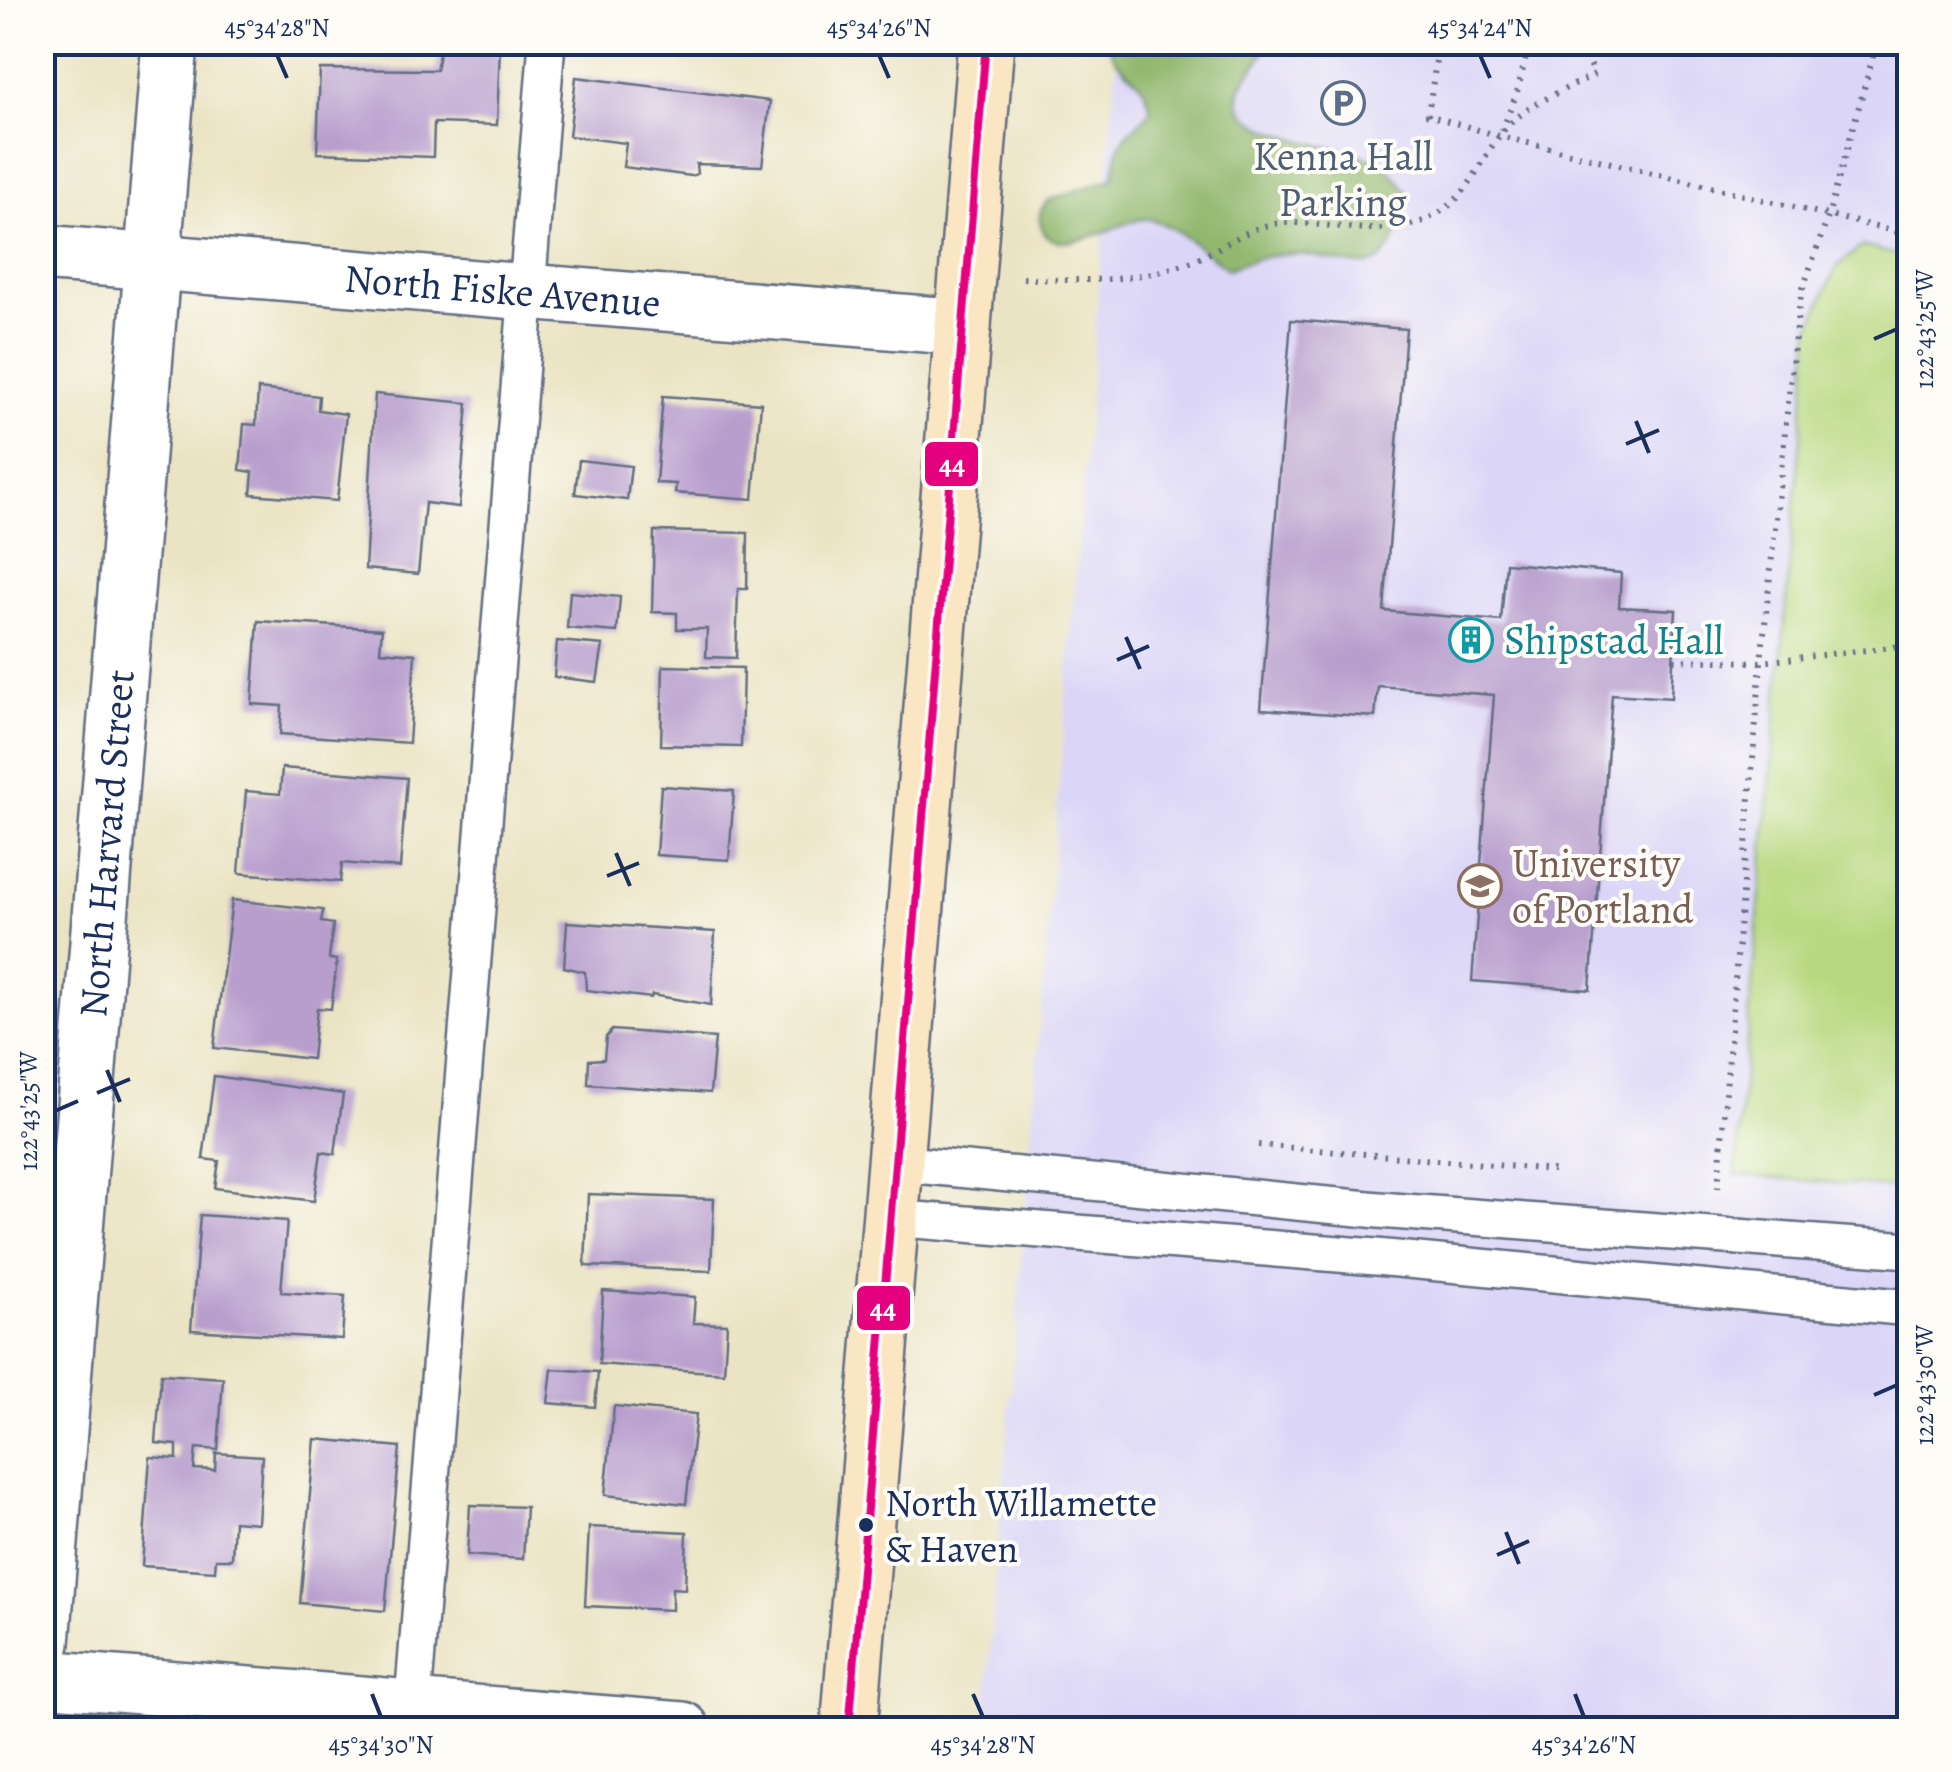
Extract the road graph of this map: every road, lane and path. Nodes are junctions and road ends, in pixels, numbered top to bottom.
1 (170, 42) edge
2 (547, 42) edge
3 (986, 42) edge
4 (1530, 42) edge
5 (1579, 42) edge
6 (1877, 42) edge
7 (1436, 61) dead end
8 (1499, 136) junction
9 (1828, 217) junction
10 (1910, 235) edge
11 (42, 253) edge
12 (152, 262) junction
13 (1017, 277) dead end
14 (525, 292) junction
15 (963, 328) junction
16 (1910, 645) edge
17 (1674, 660) dead end
18 (1761, 662) junction
19 (1249, 1144) dead end
20 (896, 1163) junction
21 (1562, 1170) dead end
22 (1699, 1182) dead end
23 (1718, 1184) junction
24 (1738, 1185) dead end
25 (891, 1218) junction
26 (1717, 1234) junction
27 (1910, 1250) edge
28 (1910, 1308) edge
29 (42, 1643) edge
30 (42, 1678) edge
31 (411, 1719) edge
32 (682, 1730) edge
33 (850, 1730) edge

1 - 12 street, North Harvard Street
2 - 14 lane
3 - 15 main road
4 - 8 path
5 - 8 path
6 - 9 path
7 - 8 path
8 - 9 path
8 - 13 path
9 - 10 path
9 - 18 path
11 - 12 street, North Fiske Avenue
12 - 14 street, North Fiske Avenue
12 - 29 street, North Harvard Street
14 - 15 street, North Fiske Avenue
14 - 31 lane
15 - 20 main road
16 - 18 path
17 - 18 path
18 - 23 path
19 - 21 path
20 - 25 main road
20 - 26 lane
22 - 23 path
23 - 24 path
23 - 26 path
25 - 28 lane
25 - 33 main road
26 - 27 lane
30 - 31 street
31 - 32 street

